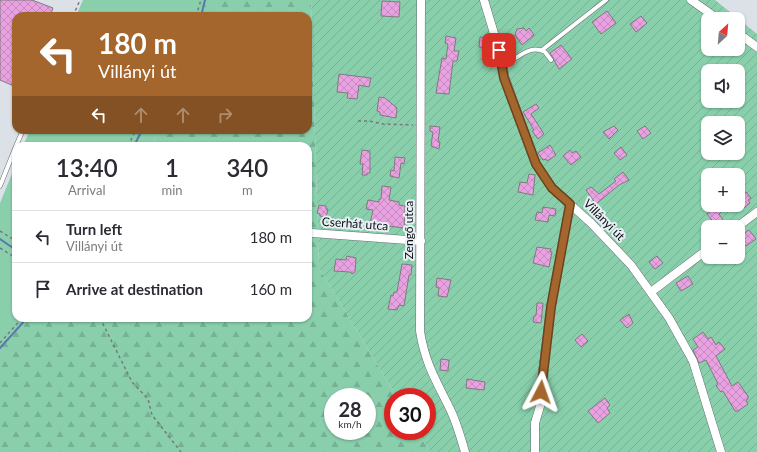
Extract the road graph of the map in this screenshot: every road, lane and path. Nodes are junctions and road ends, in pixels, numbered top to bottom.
1 (80, 0) edge
2 (201, 0) edge
3 (420, 0) edge
4 (484, 0) edge
5 (606, 0) edge
6 (691, 0) edge
7 (75, 12) edge
8 (197, 12) edge
9 (708, 12) edge
10 (745, 38) edge
11 (757, 47) edge
12 (542, 50) junction
13 (551, 60) dead end
14 (502, 65) junction
15 (358, 121) dead end
16 (421, 125) junction
17 (12, 156) edge
18 (0, 186) edge
19 (570, 204) junction
20 (757, 212) edge
21 (745, 221) edge
22 (0, 230) edge
23 (312, 232) dead end
24 (12, 238) edge
25 (421, 241) junction
26 (0, 248) edge
27 (701, 254) edge
28 (12, 256) edge
29 (651, 292) junction
30 (18, 322) edge
31 (102, 322) edge
32 (0, 343) edge
33 (181, 452) edge
34 (465, 452) edge
35 (535, 452) edge
36 (721, 452) edge

1 - 7 path
2 - 8 path
3 - 16 street, Zengő utca
4 - 14 street, Villányi út
5 - 12 lane
6 - 9 street
10 - 11 street
12 - 13 lane
12 - 14 lane
14 - 19 street, Villányi út
15 - 16 path
16 - 25 street, Zengő utca
17 - 18 lane
19 - 29 street, Villányi út
19 - 35 street
20 - 21 street
22 - 24 path
23 - 25 street, Cserhát utca
25 - 34 street, Zengő utca
26 - 28 path
27 - 29 street
29 - 36 street, Villányi út
30 - 32 path
31 - 33 path

